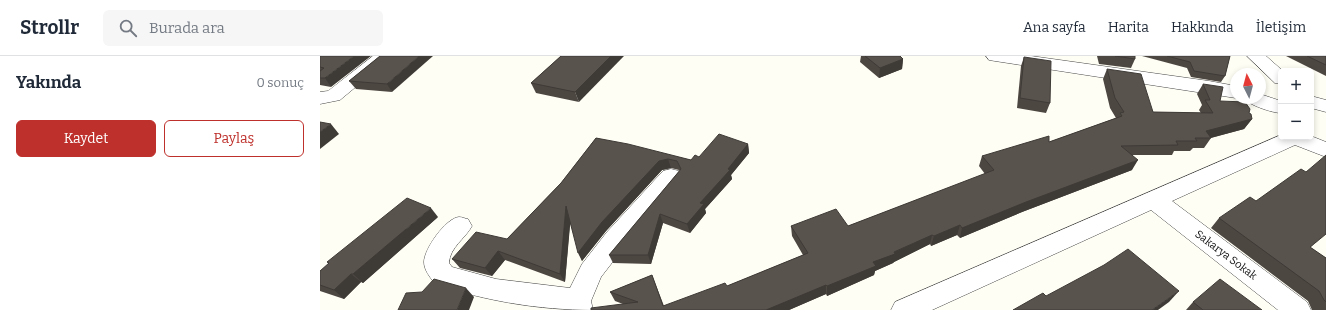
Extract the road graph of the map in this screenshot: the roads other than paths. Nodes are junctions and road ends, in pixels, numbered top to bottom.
1 (384, 56) edge
2 (994, 56) edge
3 (1256, 56) edge
4 (1278, 76) edge
5 (1230, 91) edge
6 (320, 98) edge
7 (1314, 103) edge
8 (1265, 104) edge
9 (1326, 106) edge
10 (1278, 111) edge
11 (1288, 140) edge
12 (1301, 140) edge
13 (1326, 150) edge
14 (671, 177) dead end
15 (1153, 199) junction
16 (460, 226) dead end
17 (579, 305) edge
18 (904, 310) edge
19 (1298, 310) edge

1 - 6 street
2 - 5 street
3 - 4 street
7 - 9 street
8 - 10 street
11 - 15 street
12 - 13 street
14 - 17 street
15 - 18 street
15 - 19 street, Sakarya Sokak
16 - 17 street

